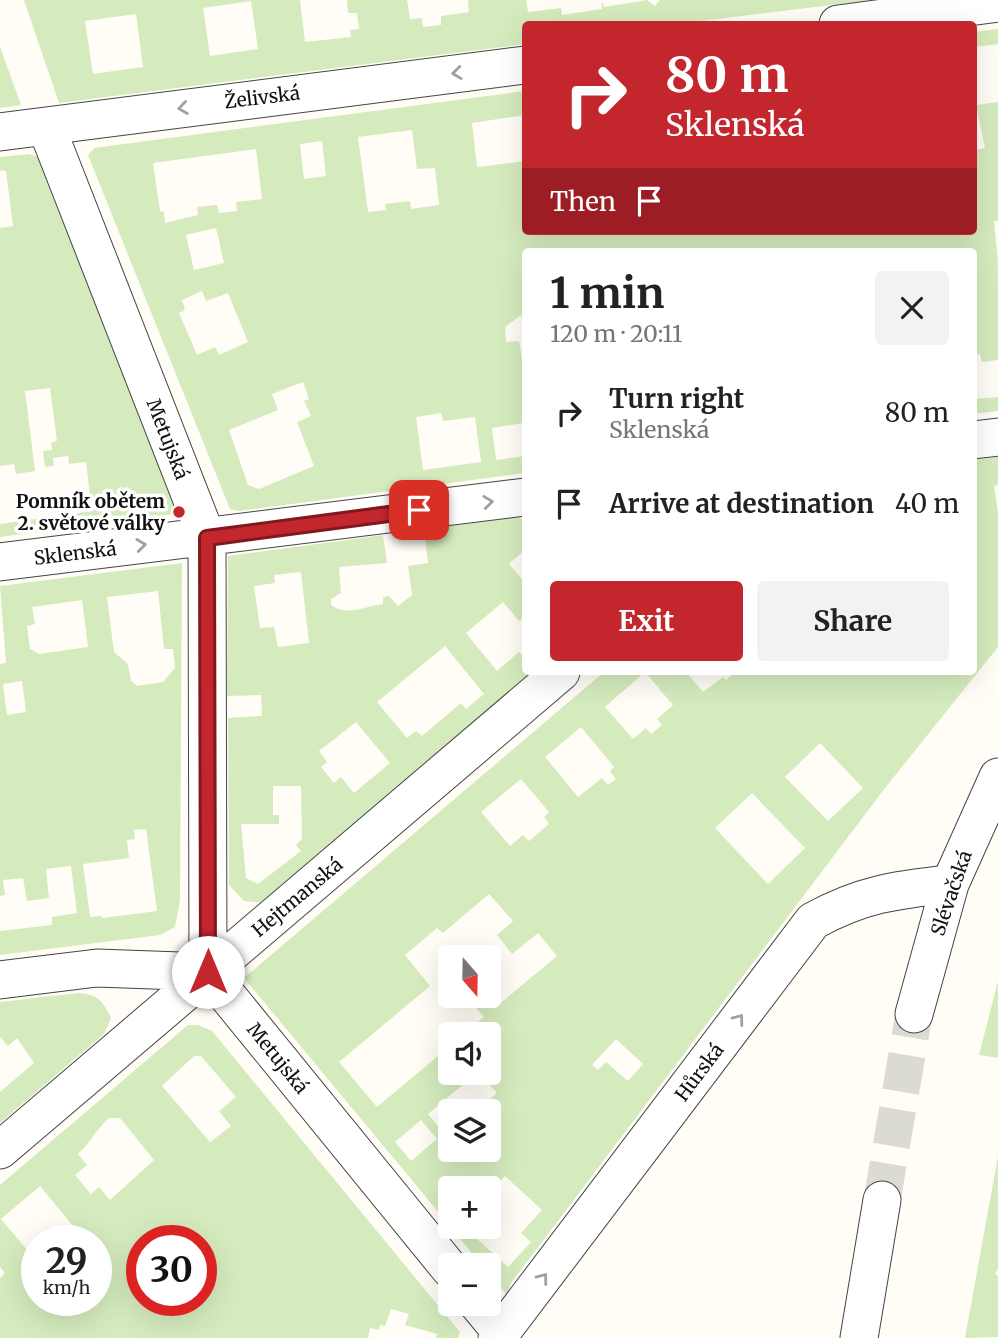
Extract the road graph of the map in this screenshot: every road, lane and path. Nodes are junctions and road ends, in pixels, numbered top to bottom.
1 (998, 3) edge
2 (861, 21) edge
3 (522, 65) edge
4 (46, 126) junction
5 (0, 132) edge
6 (998, 436) edge
7 (977, 439) edge
8 (522, 497) edge
9 (207, 538) junction
10 (0, 562) edge
11 (557, 675) edge
12 (998, 777) edge
13 (950, 884) junction
14 (208, 972) junction
15 (0, 980) edge
16 (914, 1014) tunnel mouth
17 (0, 1150) edge
18 (882, 1200) tunnel mouth
19 (438, 1254) edge
20 (487, 1316) edge
21 (500, 1335) edge
22 (859, 1338) edge

1 - 2 street
3 -> 4 street, Želivská
4 - 5 street, Želivská
4 - 9 street, Metujská
6 - 7 street
9 -> 8 street, Sklenská
10 -> 9 street, Sklenská
9 - 14 street, Metujská
11 - 14 street, Hejtmanská
12 - 13 street, Slévačská
13 - 16 street, Slévačská
21 -> 13 street, Hůrská
14 - 15 street
14 - 17 street, Hejtmanská
14 - 19 street, Metujská
18 - 22 street
20 - 21 street

